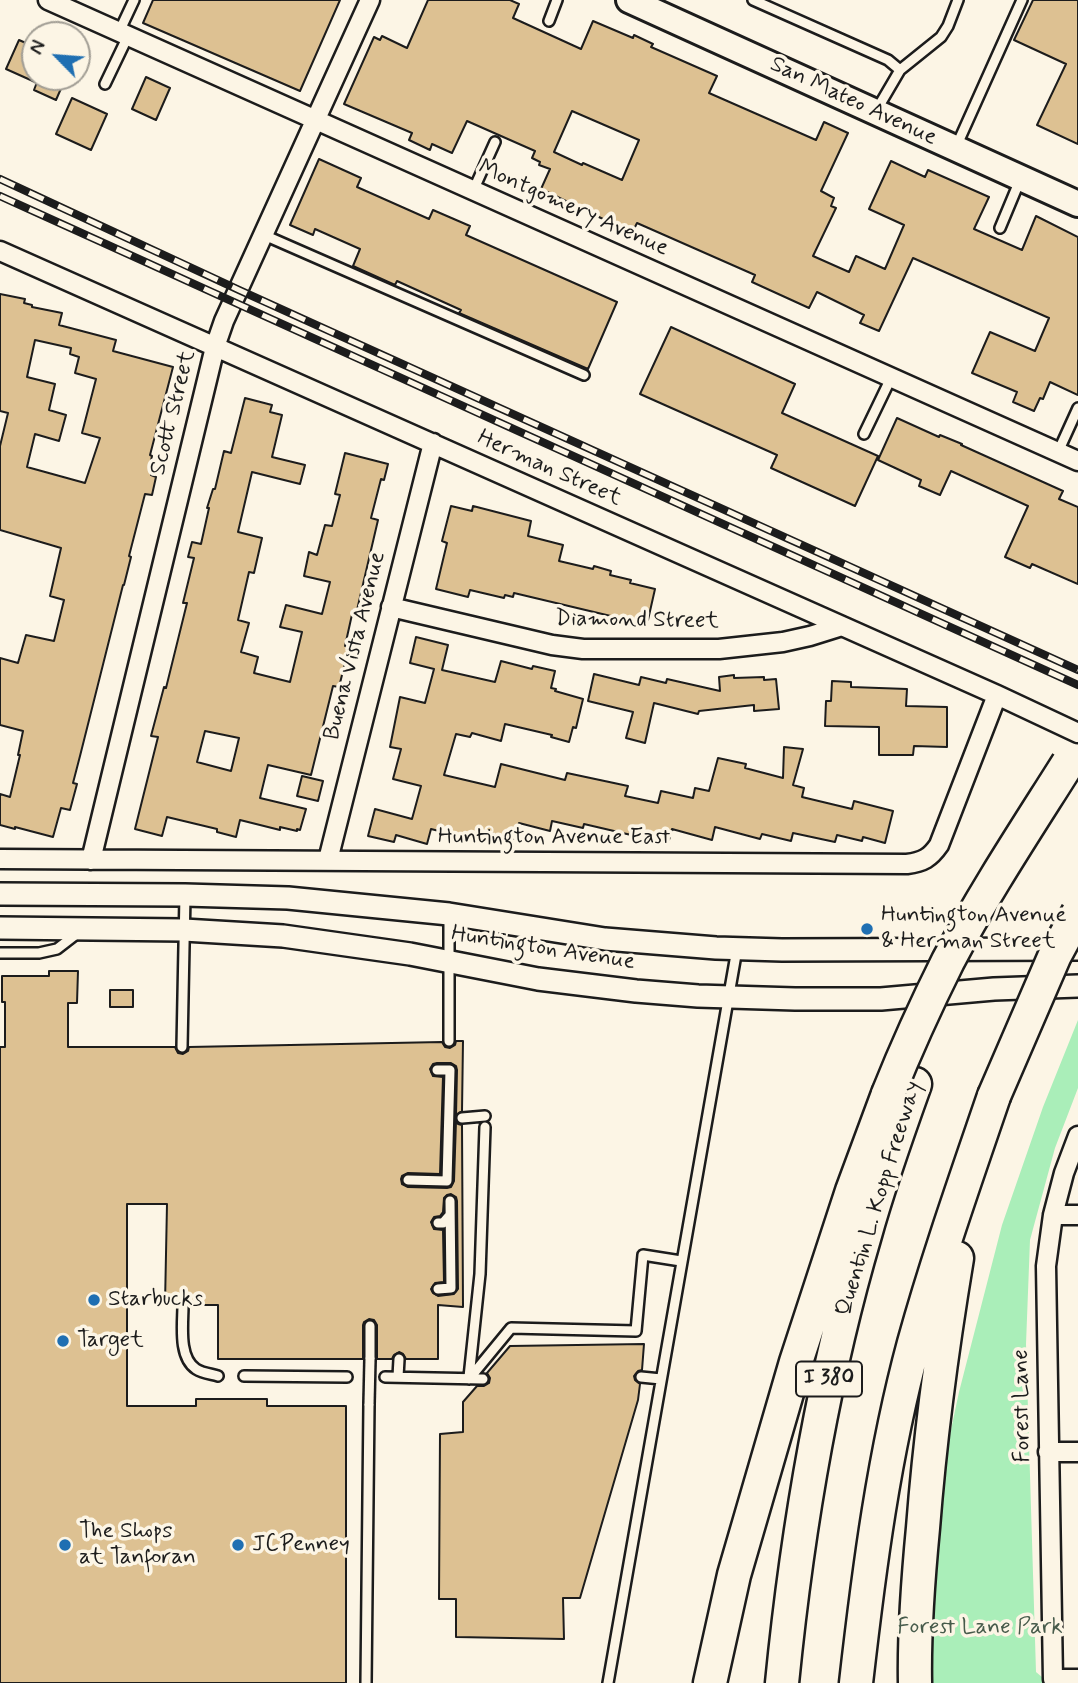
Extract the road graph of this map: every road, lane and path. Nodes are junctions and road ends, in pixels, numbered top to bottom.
1 (134, 0) edge
2 (370, 0) edge
3 (557, 0) edge
4 (629, 0) edge
5 (752, 0) edge
6 (958, 0) edge
7 (1022, 0) edge
8 (59, 2) edge
9 (548, 21) dead end
10 (124, 34) junction
11 (900, 70) junction
12 (105, 85) dead end
13 (875, 113) junction
14 (316, 120) junction
15 (495, 142) dead end
16 (955, 149) junction
17 (1020, 178) junction
18 (473, 191) junction
19 (1078, 204) edge
20 (1000, 228) dead end
21 (264, 235) junction
22 (0, 251) edge
23 (215, 347) junction
24 (584, 375) dead end
25 (891, 377) junction
26 (1078, 408) edge
27 (864, 435) dead end
28 (433, 443) junction
29 (1058, 452) junction
30 (1078, 461) edge
31 (391, 607) junction
32 (842, 626) junction
33 (997, 695) junction
34 (1078, 733) edge
35 (1073, 754) edge
36 (0, 859) edge
37 (91, 860) junction
38 (328, 860) junction
39 (0, 894) edge
40 (185, 895) junction
41 (1078, 913) edge
42 (449, 914) junction
43 (0, 928) edge
44 (84, 928) junction
45 (184, 930) junction
46 (737, 949) junction
47 (1078, 949) edge
48 (0, 953) edge
49 (450, 961) junction
50 (1078, 986) edge
51 (729, 997) junction
52 (449, 1041) dead end
53 (182, 1047) dead end
54 (437, 1070) dead end
55 (901, 1089) junction
56 (993, 1096) junction
57 (485, 1116) dead end
58 (462, 1118) dead end
59 (485, 1127) dead end
60 (1078, 1136) edge
61 (408, 1180) dead end
62 (450, 1201) dead end
63 (450, 1215) junction
64 (1054, 1215) junction
65 (1078, 1215) edge
66 (438, 1223) dead end
67 (681, 1261) junction
68 (438, 1289) dead end
69 (183, 1305) dead end
70 (370, 1326) dead end
71 (399, 1359) dead end
72 (218, 1376) dead end
73 (244, 1376) dead end
74 (347, 1377) dead end
75 (385, 1377) dead end
76 (398, 1377) junction
77 (641, 1377) dead end
78 (469, 1379) junction
79 (483, 1379) dead end
80 (661, 1379) junction
81 (1048, 1452) junction
82 (1078, 1452) edge
83 (1078, 1679) edge
84 (366, 1683) edge
85 (608, 1683) edge
86 (710, 1683) edge
87 (782, 1683) edge
88 (856, 1683) edge
89 (915, 1683) edge

1 - 10 lane
2 - 14 street, Scott Street
3 - 9 lane
4 - 13 main road, San Mateo Avenue
5 - 11 lane
6 - 11 lane
7 - 16 lane
8 - 10 street, Montgomery Avenue
10 - 12 lane
10 - 14 street, Montgomery Avenue
11 - 13 lane
13 - 16 main road, San Mateo Avenue
14 - 18 street, Montgomery Avenue
14 - 21 street, Scott Street
15 - 18 lane
16 - 17 main road, San Mateo Avenue
17 - 19 main road, San Mateo Avenue
17 - 20 lane
18 - 25 street, Montgomery Avenue
21 - 23 street, Scott Street
21 - 24 lane
22 - 23 street, Herman Street
23 - 28 street, Herman Street
23 - 37 street, Scott Street
25 - 27 lane
25 - 29 street, Montgomery Avenue
26 - 29 lane
28 - 31 street, Buena Vista Avenue
28 - 32 street, Herman Street
29 - 30 street, Montgomery Avenue
31 - 32 street, Diamond Street
31 - 38 street, Buena Vista Avenue
32 - 33 street, Herman Street
33 - 34 street, Herman Street
33 - 38 street, Huntington Avenue East
35 - 55 highway, bridge
36 - 37 street, Huntington Avenue East
37 - 38 street, Huntington Avenue East
39 - 40 street, Huntington Avenue
40 - 42 street, Huntington Avenue
40 - 45 lane
41 - 56 highway, bridge
42 - 46 street, Huntington Avenue
42 - 49 lane
43 - 44 street, Huntington Avenue
44 - 45 street, Huntington Avenue
44 - 48 lane
45 - 49 street, Huntington Avenue
45 - 53 lane
46 - 47 street, Huntington Avenue
46 - 51 lane
49 - 51 street, Huntington Avenue
49 - 52 lane
50 - 51 street, Huntington Avenue
51 - 67 lane
54 - 61 lane
55 - 86 highway
55 - 87 highway, Quentin L. Kopp Freeway / I 380
56 - 88 highway
56 - 89 highway
57 - 58 lane
59 - 78 lane
60 - 64 street, Forest Lane
62 - 63 lane
63 - 66 lane
63 - 68 lane
64 - 65 street
64 - 81 street, Forest Lane
67 - 78 lane
67 - 80 lane
69 - 72 lane
70 - 84 lane, bridge
71 - 76 lane
73 - 74 lane
75 - 76 lane
76 - 78 lane
77 - 80 lane
78 - 79 lane
80 - 85 lane
81 - 82 street
81 - 83 street, Forest Lane

